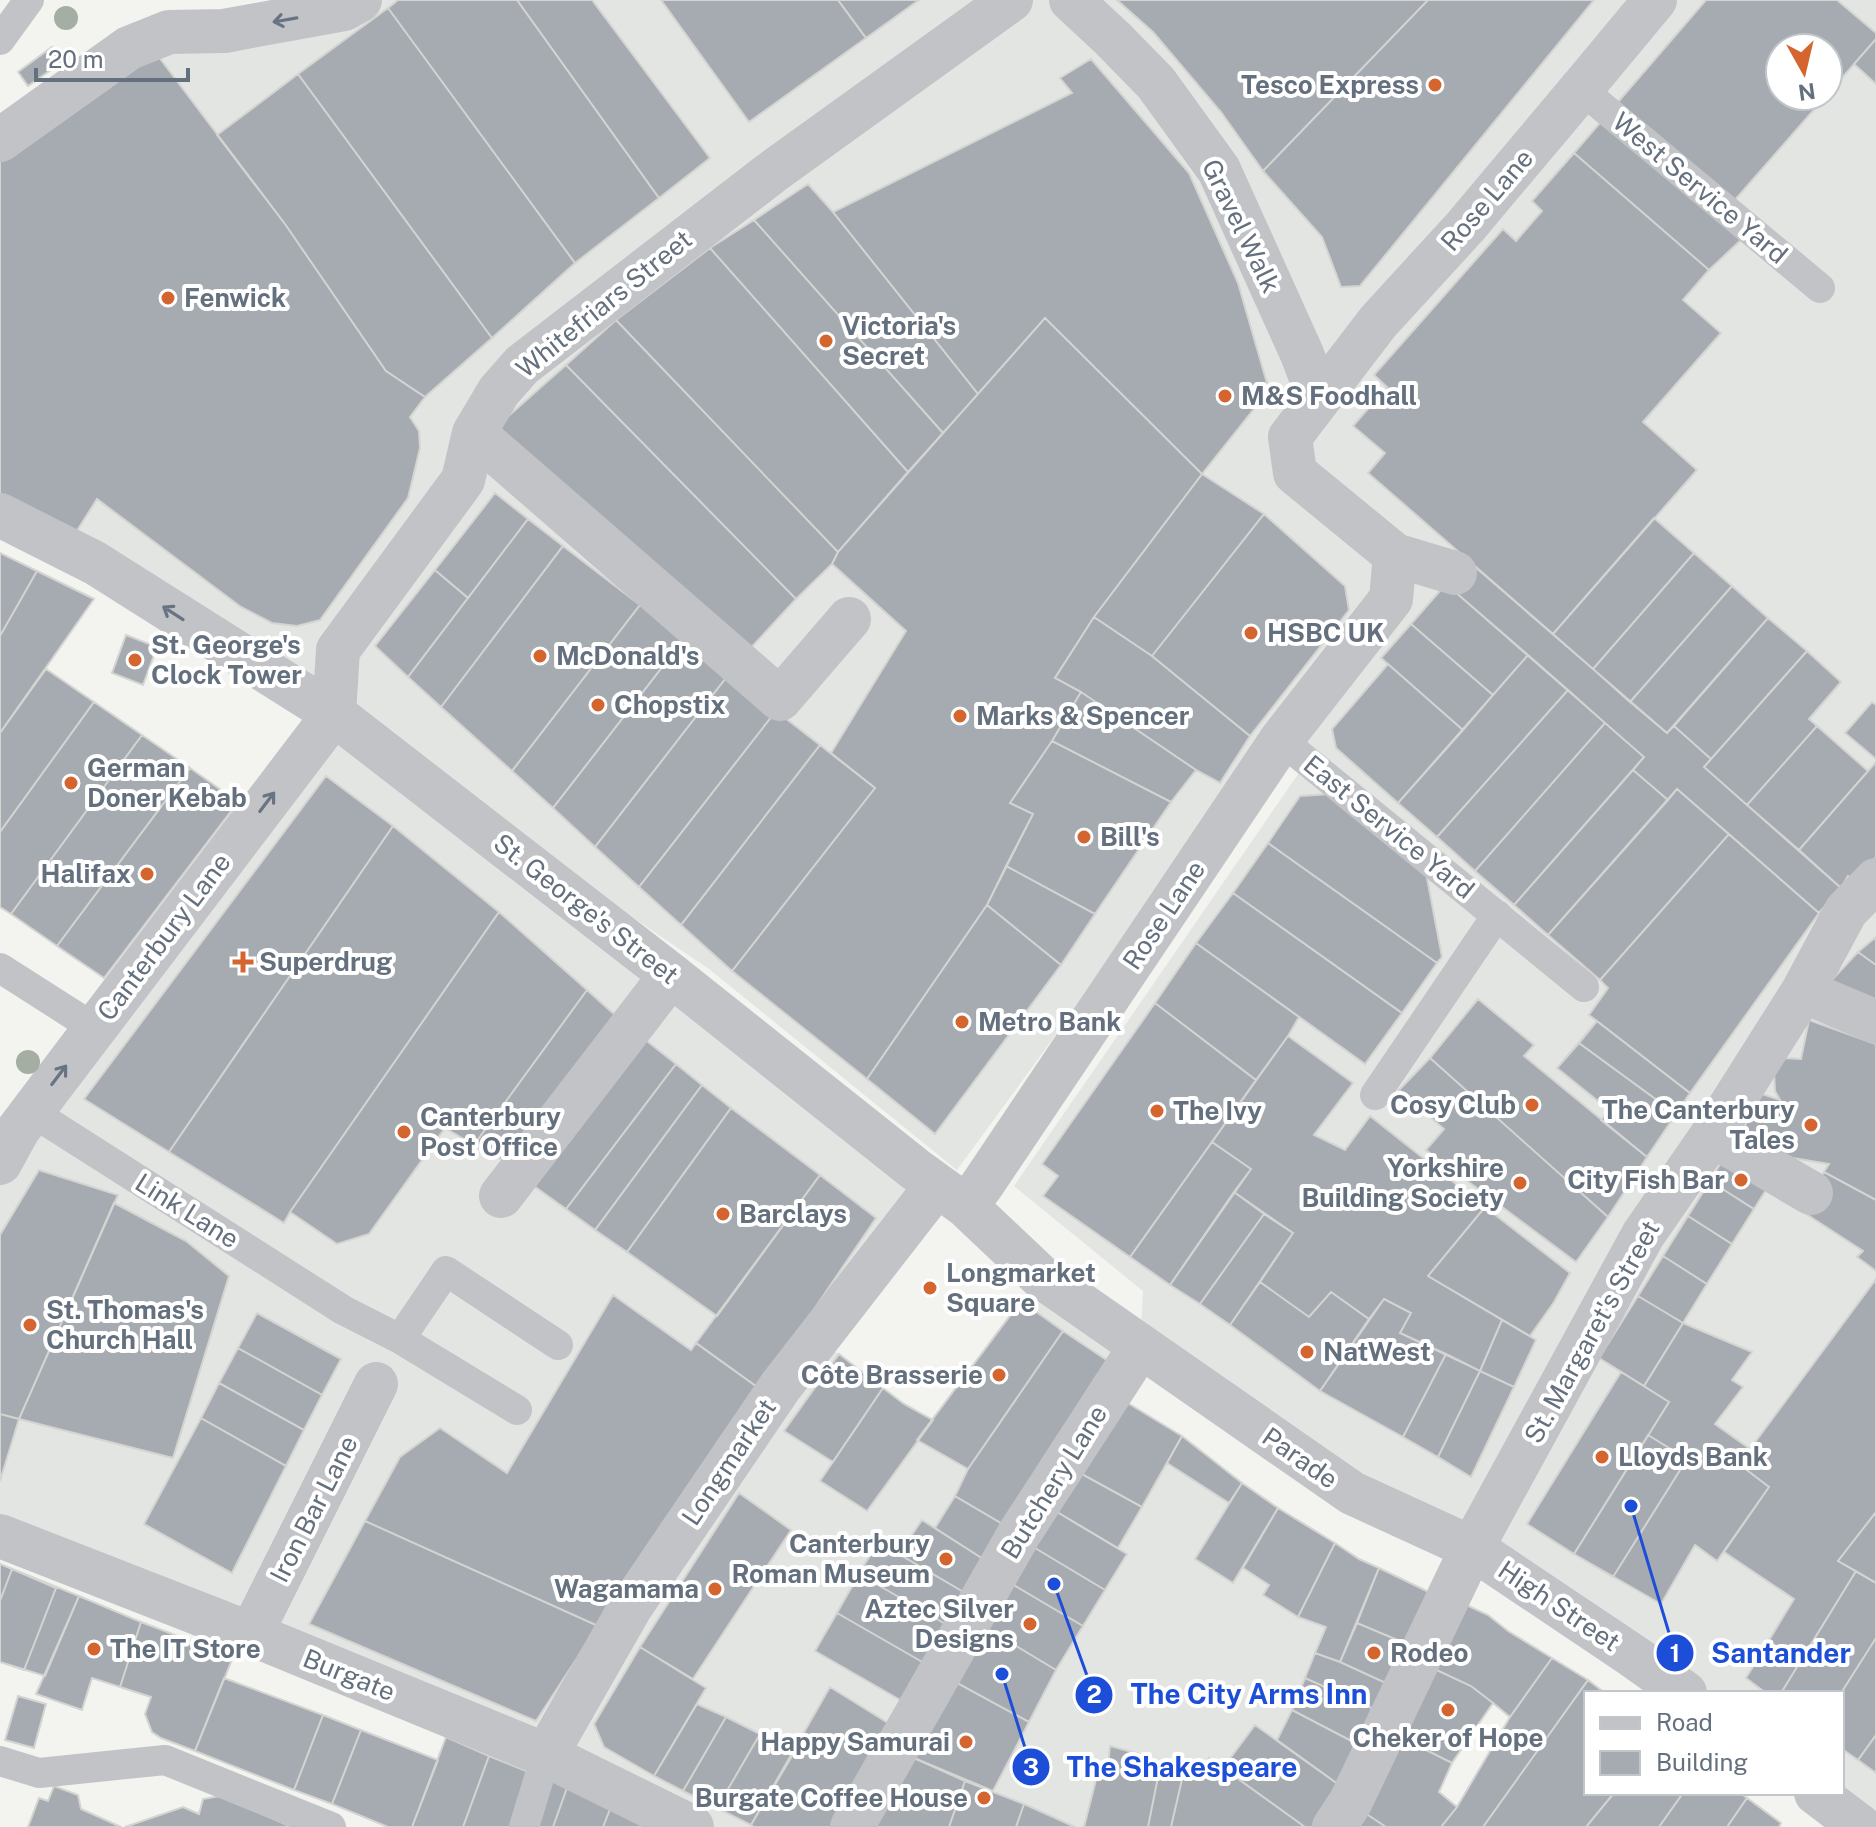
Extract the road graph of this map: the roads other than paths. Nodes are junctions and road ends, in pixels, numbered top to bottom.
1 (29, 0) edge
2 (360, 0) edge
3 (1011, 0) edge
4 (1071, 0) edge
5 (1655, 0) edge
6 (0, 40) edge
7 (1581, 89) junction
8 (0, 140) edge
9 (1820, 288) dead end
10 (1319, 399) junction
11 (474, 433) junction
12 (0, 515) edge
13 (1395, 555) junction
14 (1455, 573) dead end
15 (849, 619) dead end
16 (334, 714) junction
17 (1281, 740) junction
18 (1876, 880) edge
19 (1497, 915) junction
20 (0, 968) edge
21 (671, 975) junction
22 (1584, 987) dead end
23 (1803, 991) junction
24 (1876, 1022) edge
25 (94, 1028) junction
26 (1375, 1095) dead end
27 (12, 1132) edge
28 (1712, 1135) junction
29 (1811, 1193) dead end
30 (501, 1196) dead end
31 (952, 1196) junction
32 (400, 1339) junction
33 (558, 1345) dead end
34 (1140, 1347) junction
35 (376, 1384) dead end
36 (517, 1410) dead end
37 (0, 1536) edge
38 (1472, 1548) junction
39 (251, 1634) junction
40 (1682, 1691) edge
41 (546, 1755) junction
42 (0, 1761) edge
43 (1819, 1795) edge
44 (331, 1827) edge
45 (524, 1827) edge
46 (692, 1827) edge
47 (852, 1827) edge
48 (1334, 1827) edge
49 (1861, 1827) edge

1 - 6 lane
2 -> 8 street
3 - 11 street, Whitefriars Street
4 - 10 street, Gravel Walk
5 - 7 street, Rose Lane
7 - 9 lane, West Service Yard
7 - 10 street, Rose Lane
10 - 13 street, Rose Lane
11 - 15 street
11 - 16 street, Whitefriars Street
16 -> 12 street, St. George's Street
13 - 14 street
13 - 17 street, Rose Lane
16 - 21 street, St. George's Street
25 -> 16 street, Canterbury Lane
17 - 19 lane, East Service Yard
17 - 31 street, Rose Lane
18 - 23 street, St. Margaret's Street
19 - 22 lane, East Service Yard
19 - 26 lane, East Service Yard
20 - 25 lane
21 - 30 street
21 - 31 street, St. George's Street
23 - 24 street
23 - 28 street, St. Margaret's Street
27 -> 25 street, Canterbury Lane
27 - 32 lane, Link Lane
28 - 29 street
28 - 38 street, St. Margaret's Street
31 - 34 street, St. George's Street
31 - 41 street, Longmarket
32 - 33 lane
32 - 36 lane, Link Lane
34 - 38 street, Parade
34 - 47 street, Butchery Lane
35 - 39 street, Iron Bar Lane
37 - 39 street, Burgate
38 - 40 street, High Street
38 - 48 street, St. Margaret's Street
39 - 41 street, Burgate
41 - 45 lane
41 - 46 street, Burgate
42 - 44 lane
43 - 49 street

